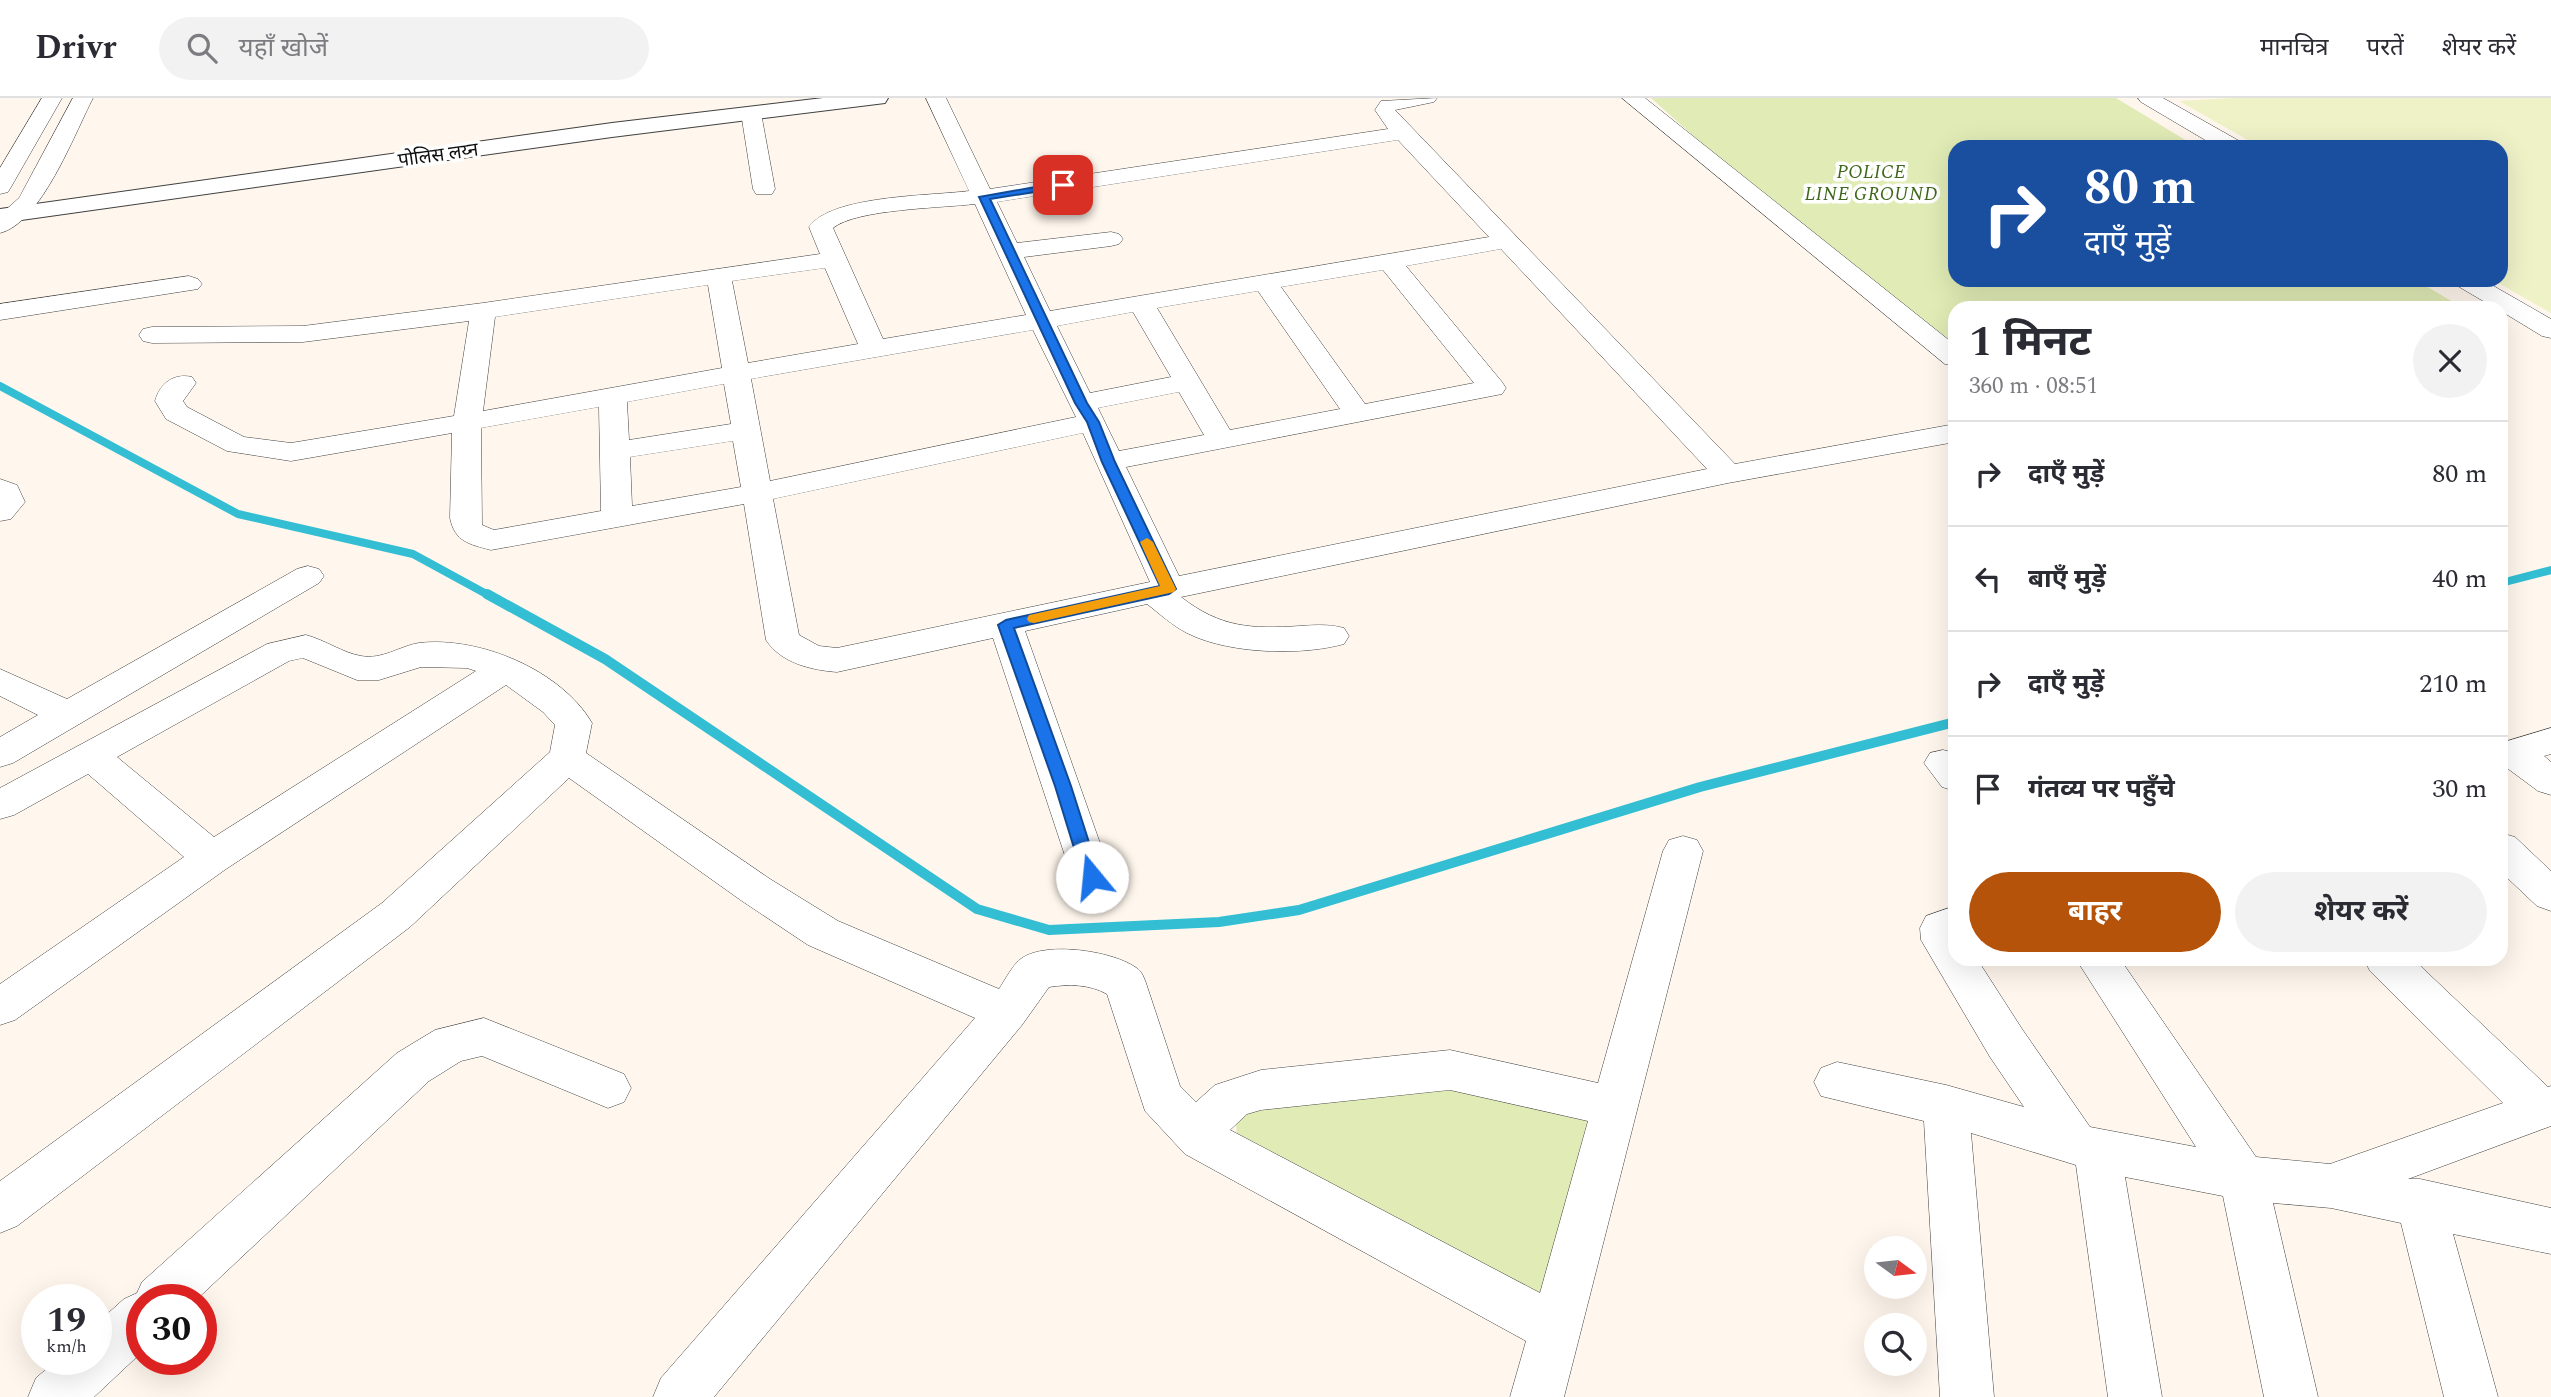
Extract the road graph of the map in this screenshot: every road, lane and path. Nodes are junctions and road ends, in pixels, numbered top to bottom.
1 (52, 98) edge
2 (83, 98) edge
3 (787, 98) edge
4 (877, 98) edge
5 (936, 98) edge
6 (1427, 98) edge
7 (1632, 98) edge
8 (2129, 98) edge
9 (2148, 98) edge
10 (751, 113) junction
11 (1404, 133) junction
12 (2201, 140) edge
13 (2221, 140) edge
14 (27, 142) junction
15 (0, 145) edge
16 (0, 187) edge
17 (764, 189) dead end
18 (984, 197) junction
19 (10, 212) edge
20 (1111, 239) dead end
21 (1507, 241) junction
22 (1009, 251) junction
23 (834, 259) junction
24 (1389, 261) junction
25 (719, 276) junction
26 (1265, 283) junction
27 (189, 285) dead end
28 (2449, 287) edge
29 (2477, 287) edge
30 (2473, 301) edge
31 (2501, 301) edge
32 (1141, 304) junction
33 (2508, 305) edge
34 (0, 312) edge
35 (483, 312) junction
36 (1042, 321) junction
37 (2508, 326) edge
38 (2551, 330) edge
39 (152, 335) dead end
40 (2551, 347) edge
41 (874, 349) junction
42 (1948, 352) edge
43 (736, 374) junction
44 (1187, 382) junction
45 (182, 383) dead end
46 (613, 396) junction
47 (1087, 412) junction
48 (1358, 414) junction
49 (467, 422) junction
50 (745, 430) junction
51 (1948, 434) edge
52 (1222, 440) junction
53 (615, 451) junction
54 (1109, 462) junction
55 (1728, 474) junction
56 (0, 488) edge
57 (757, 493) junction
58 (0, 512) edge
59 (617, 519) junction
60 (308, 576) dead end
61 (1161, 591) junction
62 (1006, 625) junction
63 (1332, 636) dead end
64 (506, 668) junction
65 (0, 681) edge
66 (68, 715) junction
67 (2551, 741) edge
68 (0, 754) edge
69 (89, 754) junction
70 (2508, 755) edge
71 (2508, 756) edge
72 (567, 758) junction
73 (2551, 781) edge
74 (0, 806) edge
75 (1683, 851) dead end
76 (2508, 855) edge
77 (212, 858) junction
78 (1092, 877) dead end
79 (2551, 895) edge
80 (1948, 925) edge
81 (1948, 950) edge
82 (1958, 966) edge
83 (2102, 966) edge
84 (2393, 966) edge
85 (0, 1007) edge
86 (1007, 1012) junction
87 (1837, 1083) dead end
88 (608, 1088) dead end
89 (1946, 1105) junction
90 (1614, 1107) junction
91 (2545, 1107) edge
92 (1201, 1139) junction
93 (2086, 1146) junction
94 (2243, 1178) junction
95 (2332, 1186) junction
96 (2420, 1202) junction
97 (0, 1210) edge
98 (2551, 1231) edge
99 (177, 1284) edge
100 (1555, 1329) junction
101 (126, 1332) edge
102 (112, 1344) edge
103 (79, 1375) edge
104 (55, 1397) edge
105 (680, 1397) edge
106 (1537, 1397) edge
107 (1966, 1397) edge
108 (2135, 1397) edge
109 (2291, 1397) edge
110 (2471, 1397) edge

1 - 14 street
2 - 19 street
3 - 19 street
4 - 10 street, पोलिस लय्न
5 - 18 street
6 - 11 street
7 - 42 street
8 - 12 street
9 - 13 street
10 - 17 street
10 - 19 street, पोलिस लय्न
11 - 18 street
11 - 21 street
14 - 15 street
14 - 16 street
18 - 22 street
18 - 23 street
20 - 22 street
21 - 24 street
21 - 55 street
22 - 36 street
23 - 25 street
23 - 41 street
24 - 26 street
24 - 48 street
25 - 35 street
25 - 43 street
26 - 32 street
26 - 48 street
27 - 34 street
28 - 30 street
29 - 31 street
32 - 36 street
32 - 44 street
33 - 38 street
35 - 39 street
35 - 49 street
36 - 41 street
36 - 47 street
37 - 40 street
41 - 43 street
43 - 46 street
43 - 50 street
44 - 47 street
44 - 52 street
45 - 49 street
46 - 49 street
46 - 53 street
47 - 54 street
47 - 57 street
48 - 52 street
49 - 59 street
50 - 53 street
50 - 57 street
51 - 55 street
52 - 54 street
53 - 59 street
54 - 61 street
55 - 61 street
56 - 58 street
57 - 59 street
57 - 62 street
60 - 66 street
61 - 62 street
61 - 63 street
62 - 78 street
64 - 69 street
64 - 72 street
64 - 77 street
65 - 66 street
66 - 68 street
67 - 70 street
69 - 74 street
69 - 77 street
71 - 73 street
72 - 86 street
72 - 97 street
75 - 90 street
76 - 79 street
77 - 85 street
80 - 81 street
82 - 93 street
83 - 94 street
84 - 91 street
86 - 92 street
86 - 105 street
87 - 89 street
88 - 99 street
89 - 93 street
89 - 107 street
90 - 92 street
90 - 100 street
91 - 95 street
92 - 100 street
93 - 94 street
93 - 108 street
94 - 95 street
94 - 109 street
95 - 96 street
96 - 98 street
96 - 110 street
100 - 106 street
101 - 102 street
103 - 104 street

